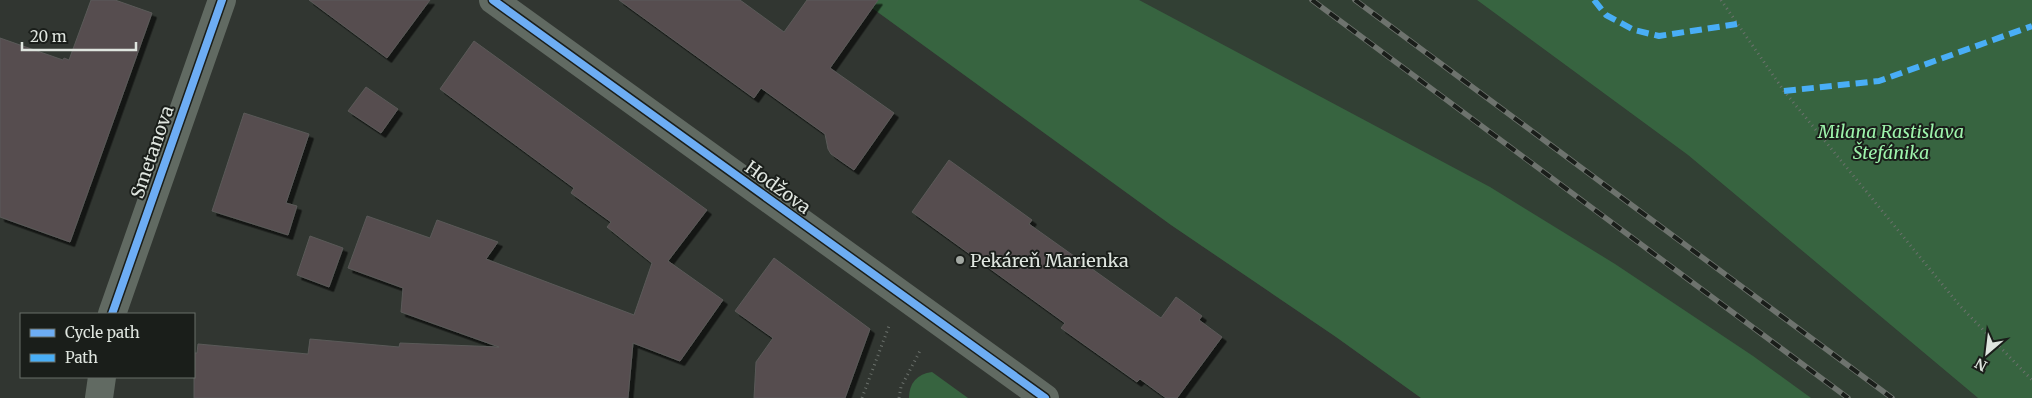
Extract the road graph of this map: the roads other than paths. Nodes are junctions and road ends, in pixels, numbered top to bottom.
1 (222, 0) edge
2 (493, 0) edge
3 (112, 313) edge
4 (102, 378) edge
5 (100, 398) edge
6 (1046, 398) edge

1 - 3 street, Smetanova
2 - 6 street, Hodžova
4 - 5 street

